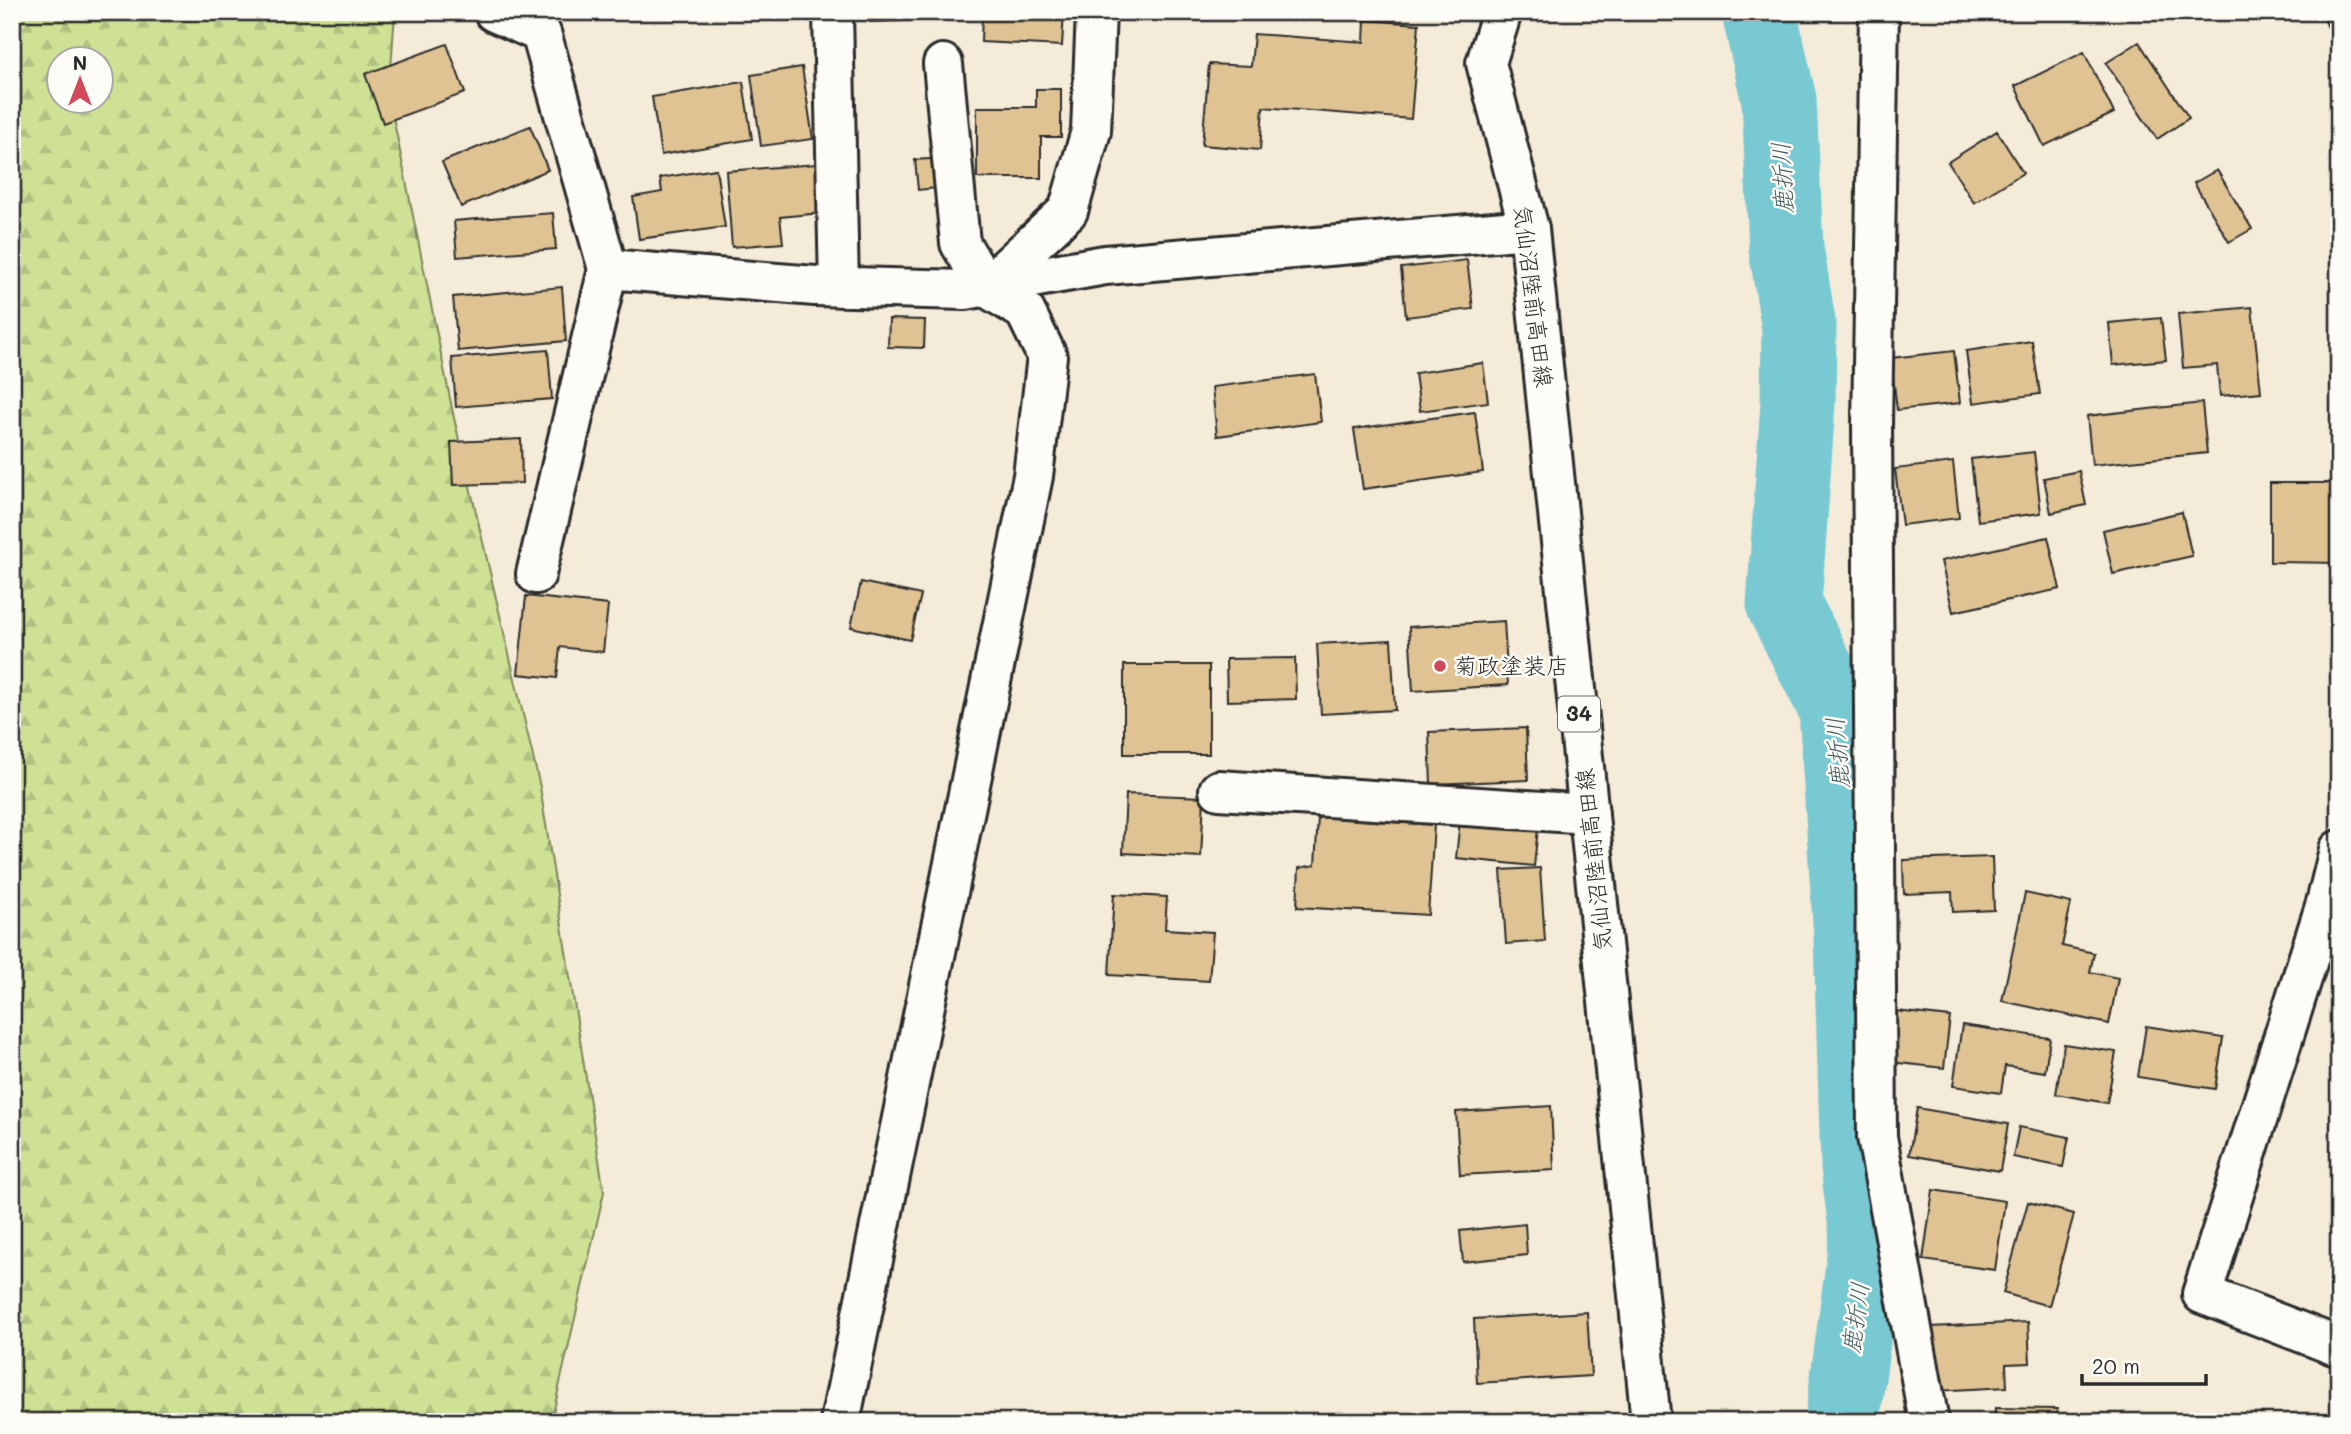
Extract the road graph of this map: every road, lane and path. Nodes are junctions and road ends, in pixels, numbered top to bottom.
1 (494, 12) edge
2 (833, 12) edge
3 (1096, 12) edge
4 (1502, 12) edge
5 (1879, 12) edge
6 (943, 64) dead end
7 (1529, 229) junction
8 (608, 269) junction
9 (839, 287) junction
10 (986, 287) junction
11 (536, 574) dead end
12 (1219, 790) dead end
13 (1589, 814) junction
14 (2339, 850) edge
15 (2339, 1347) edge
16 (840, 1422) edge
17 (1651, 1422) edge
18 (1929, 1422) edge

1 - 8 street
2 - 9 street
3 - 10 street
4 - 7 street, 気仙沼陸前高田線 / 34
5 - 18 street
6 - 10 street
7 - 10 street
7 - 13 street, 気仙沼陸前高田線 / 34
8 - 9 street
8 - 11 street
9 - 10 street
10 - 16 street
12 - 13 street
13 - 17 street, 気仙沼陸前高田線 / 34
14 - 15 street

